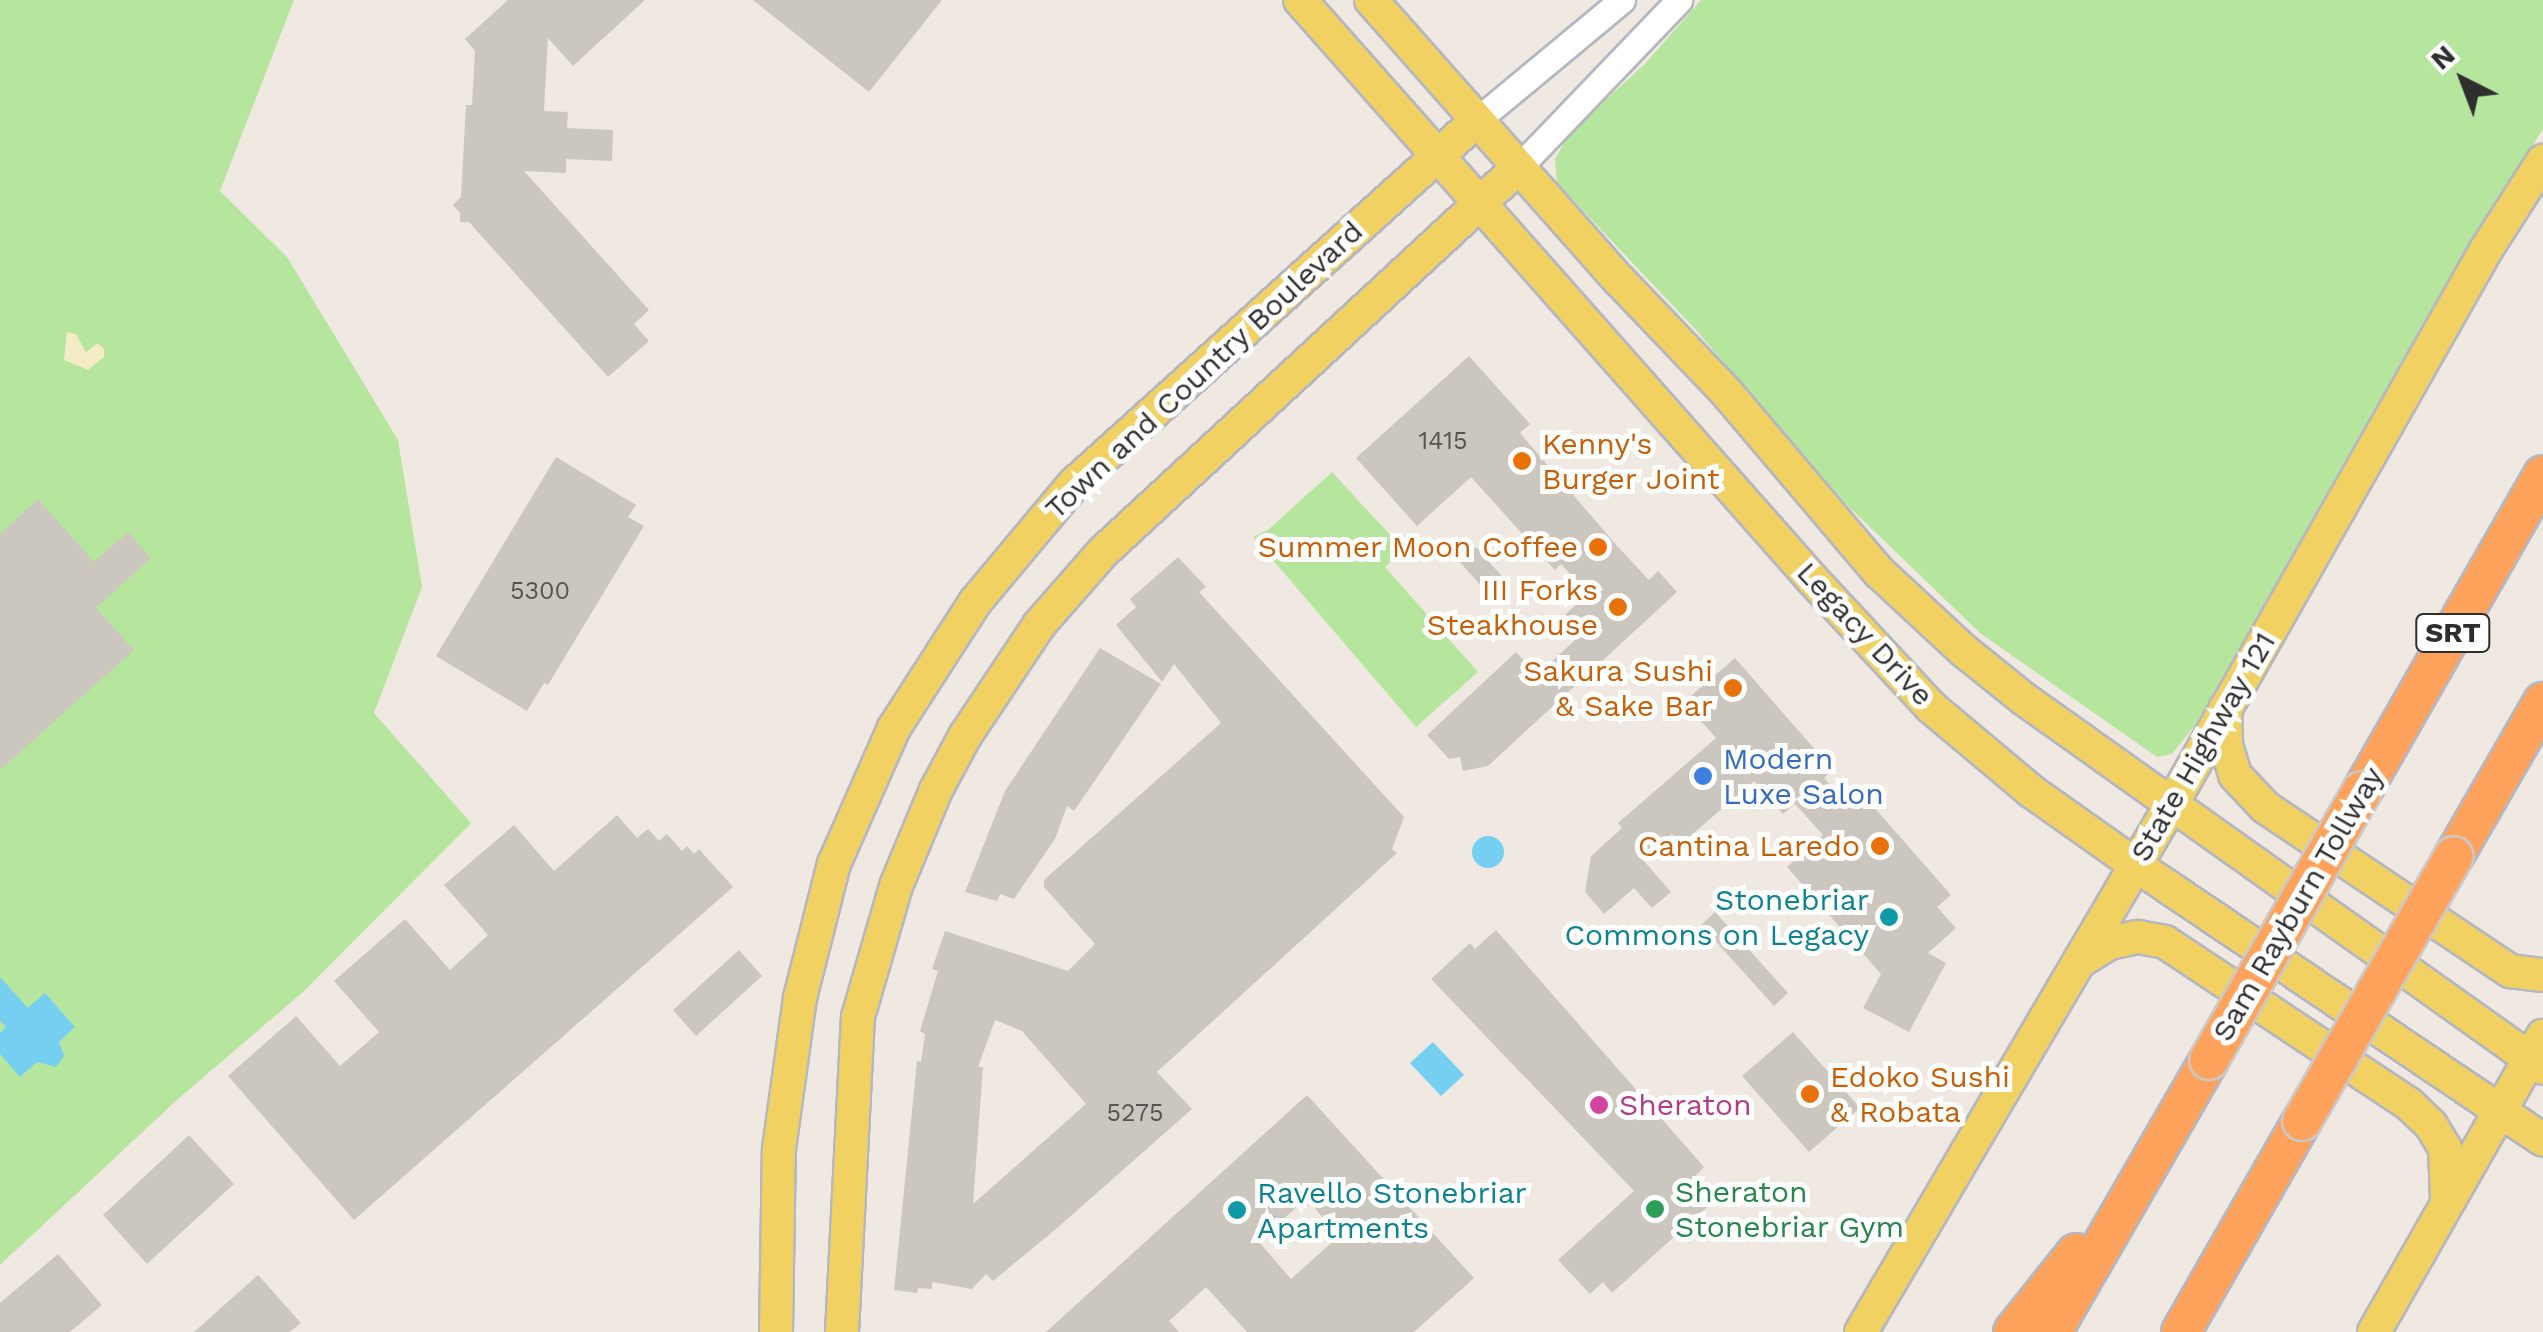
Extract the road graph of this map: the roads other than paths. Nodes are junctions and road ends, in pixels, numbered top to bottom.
1 (1300, 0) edge
2 (1371, 0) edge
3 (1622, 0) edge
4 (1679, 0) edge
5 (1475, 122) junction
6 (1436, 157) junction
7 (2543, 160) edge
8 (1518, 168) junction
9 (1479, 204) junction
10 (2543, 475) edge
11 (2543, 702) edge
12 (2225, 709) junction
13 (2173, 802) junction
14 (2134, 864) junction
15 (2077, 963) junction
16 (2543, 975) edge
17 (2538, 1054) edge
18 (2500, 1112) junction
19 (2543, 1140) edge
20 (2152, 1157) junction
21 (2447, 1201) junction
22 (2221, 1262) junction
23 (776, 1332) edge
24 (842, 1332) edge
25 (1861, 1332) edge
26 (2013, 1332) edge
27 (2052, 1332) edge
28 (2181, 1332) edge
29 (2206, 1332) edge
30 (2374, 1332) edge

1 - 6 main road, Legacy Drive
2 - 5 main road, Legacy Drive
3 - 5 street, Town and Country Boulevard
4 - 8 street, Town and Country Boulevard
5 - 6 main road, Town and Country Boulevard
5 - 8 main road, Legacy Drive
6 - 9 main road, Legacy Drive
6 - 23 main road, Town and Country Boulevard
7 - 12 main road, State Highway 121
8 - 9 main road, Town and Country Boulevard
8 - 13 main road, Legacy Drive
9 - 14 main road, Legacy Drive
9 - 24 main road, Town and Country Boulevard
10 - 20 highway, Sam Rayburn Tollway / SRT, bridge
11 - 22 highway, bridge
12 - 13 main road, State Highway 121
12 - 16 main road
13 - 14 main road, State Highway 121
13 - 17 main road, Legacy Drive
14 - 15 main road, State Highway 121
14 - 18 main road, Legacy Drive
15 - 21 main road
15 - 25 main road, State Highway 121
17 - 18 main road
18 - 19 main road, Legacy Drive
18 - 21 main road
20 - 26 highway
20 - 27 highway, Sam Rayburn Tollway / SRT
21 - 30 main road
22 - 28 highway
22 - 29 highway

